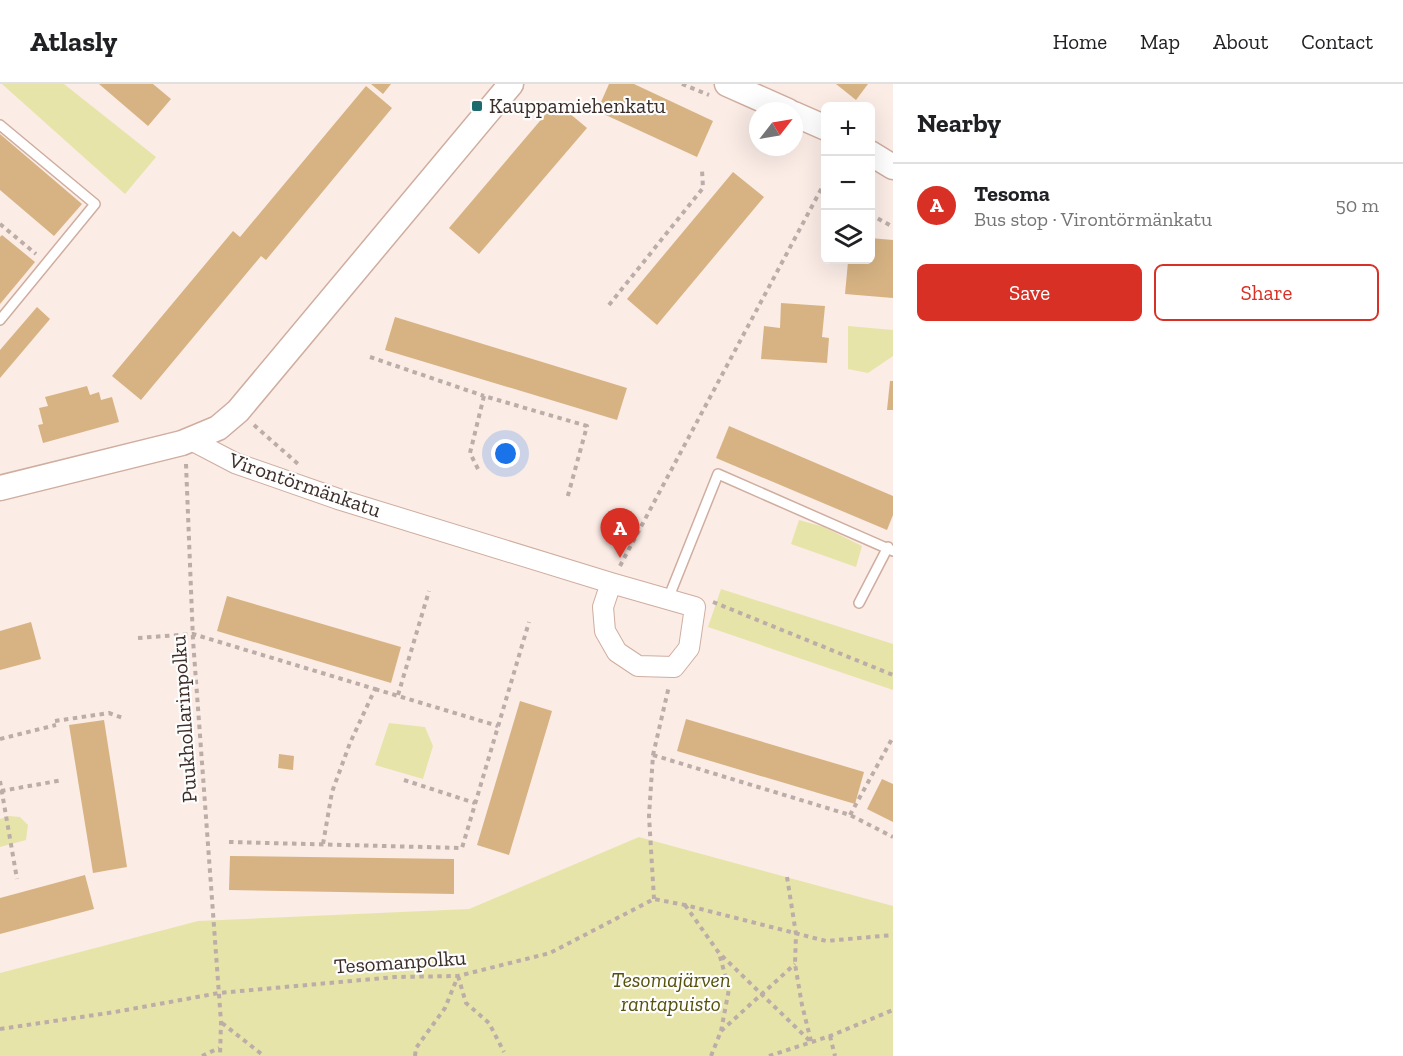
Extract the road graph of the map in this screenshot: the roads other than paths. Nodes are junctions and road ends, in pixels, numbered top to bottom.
1 (511, 84) edge
2 (727, 84) edge
3 (759, 90) edge
4 (776, 102) edge
5 (803, 118) edge
6 (0, 125) edge
7 (821, 126) edge
8 (875, 156) edge
9 (893, 167) edge
10 (0, 320) edge
11 (187, 441) junction
12 (0, 488) edge
13 (891, 549) edge
14 (611, 583) junction
15 (668, 599) junction
16 (859, 603) dead end

1 - 11 street
2 - 3 street
3 - 4 street
5 - 7 street
6 - 10 lane
8 - 9 street
11 - 12 street
11 - 14 street, Virontörmänkatu
13 - 15 lane
13 - 16 lane
14 - 15 street, Virontörmänkatu
14 - 15 street, Virontörmänkatu

